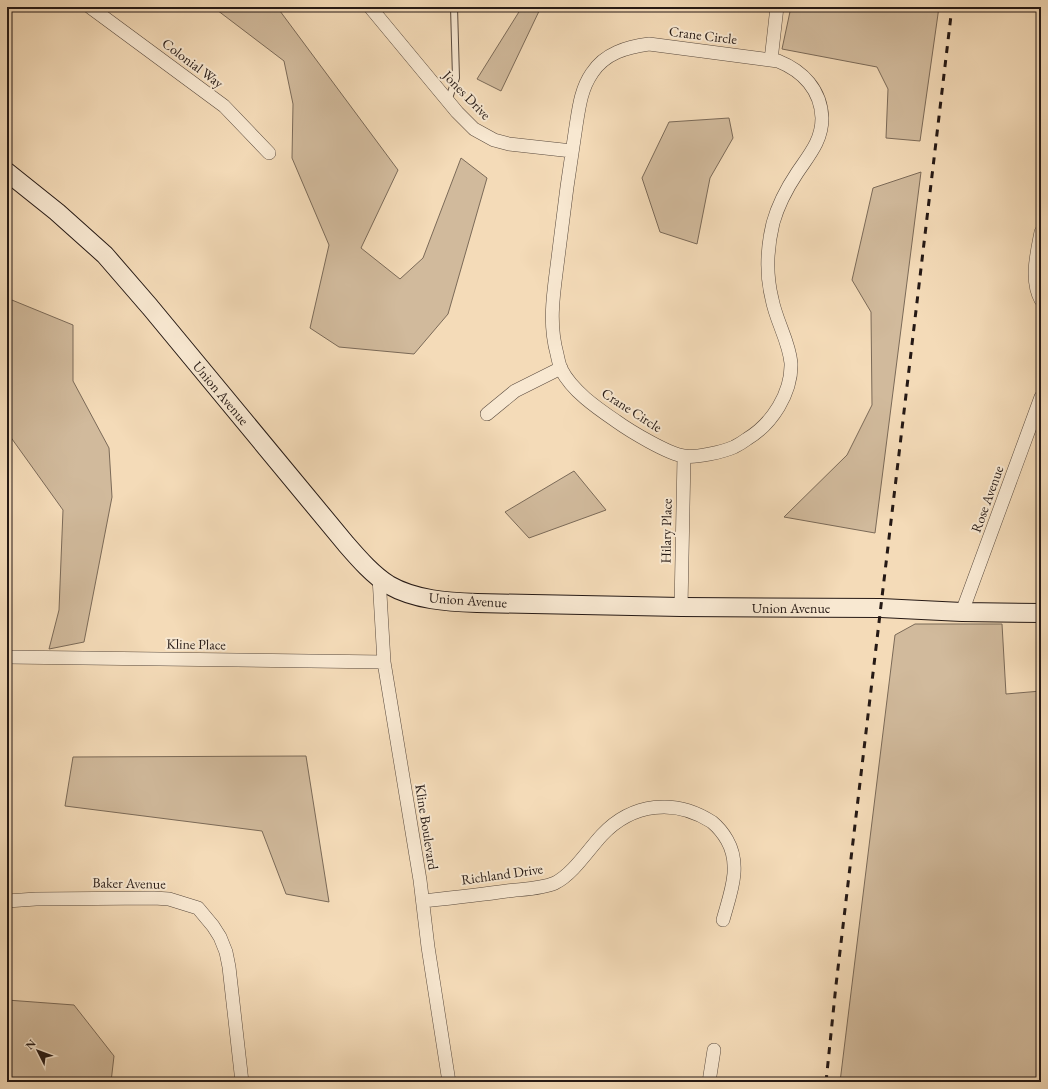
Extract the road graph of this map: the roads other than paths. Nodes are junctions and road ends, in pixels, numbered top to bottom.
1 (90, 7) edge
2 (370, 7) edge
3 (454, 7) edge
4 (777, 7) edge
5 (770, 60) junction
6 (448, 101) junction
7 (572, 151) junction
8 (269, 153) dead end
9 (7, 172) edge
10 (1041, 232) edge
11 (1041, 300) edge
12 (561, 368) junction
13 (1041, 397) edge
14 (487, 414) dead end
15 (684, 456) junction
16 (379, 577) junction
17 (681, 607) junction
18 (962, 612) junction
19 (1041, 613) edge
20 (7, 657) edge
21 (384, 662) junction
22 (7, 901) edge
23 (423, 901) junction
24 (722, 920) dead end
25 (714, 1050) dead end
26 (242, 1082) edge
27 (449, 1082) edge
28 (709, 1082) edge

1 - 8 street, Colonial Way
2 - 6 street, Jones Drive
3 - 6 lane
4 - 5 street
5 - 7 street, Crane Circle
5 - 15 street, Crane Circle
6 - 7 street, Jones Drive
7 - 12 street, Crane Circle
9 - 16 main road, Union Avenue
10 - 11 street
12 - 14 street
12 - 15 street, Crane Circle
13 - 18 street, Rose Avenue
15 - 17 street, Hilary Place
16 - 17 main road, Union Avenue
16 - 21 street, Kline Boulevard
17 - 18 main road, Union Avenue
18 - 19 main road, Union Avenue
20 - 21 street, Kline Place
21 - 23 street, Kline Boulevard
22 - 26 street, Baker Avenue
23 - 24 street, Richland Drive
23 - 27 street, Kline Boulevard
25 - 28 street

